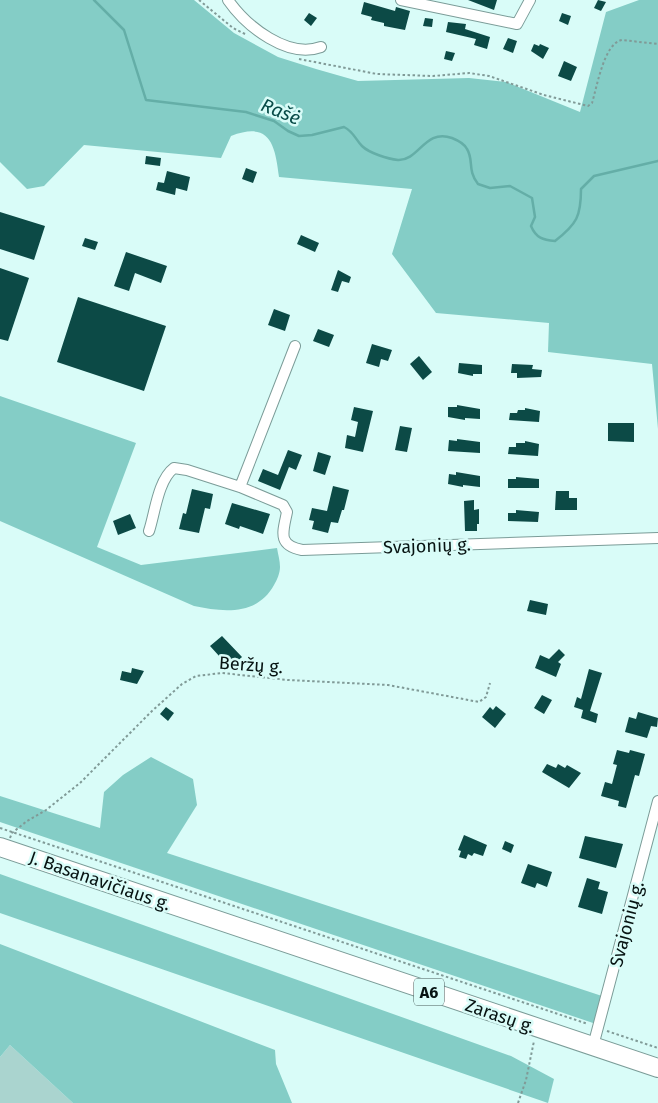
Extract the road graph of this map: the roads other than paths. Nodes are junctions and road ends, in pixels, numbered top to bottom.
1 (228, 0) edge
2 (400, 0) edge
3 (530, 0) edge
4 (321, 47) dead end
5 (295, 346) dead end
6 (240, 487) junction
7 (149, 532) dead end
8 (658, 538) edge
9 (658, 801) edge
10 (6, 843) edge
11 (200, 916) joint
12 (593, 1046) junction
13 (658, 1068) edge

1 - 4 street
2 - 3 street
5 - 6 street
6 - 7 street, Svajonių g.
6 - 8 street, Svajonių g.
9 - 12 street, Svajonių g.
10 - 11 highway, J. Basanavičiaus g. / A6
11 - 12 highway, Zarasų g. / A6
12 - 13 highway, Zarasų g. / A6

